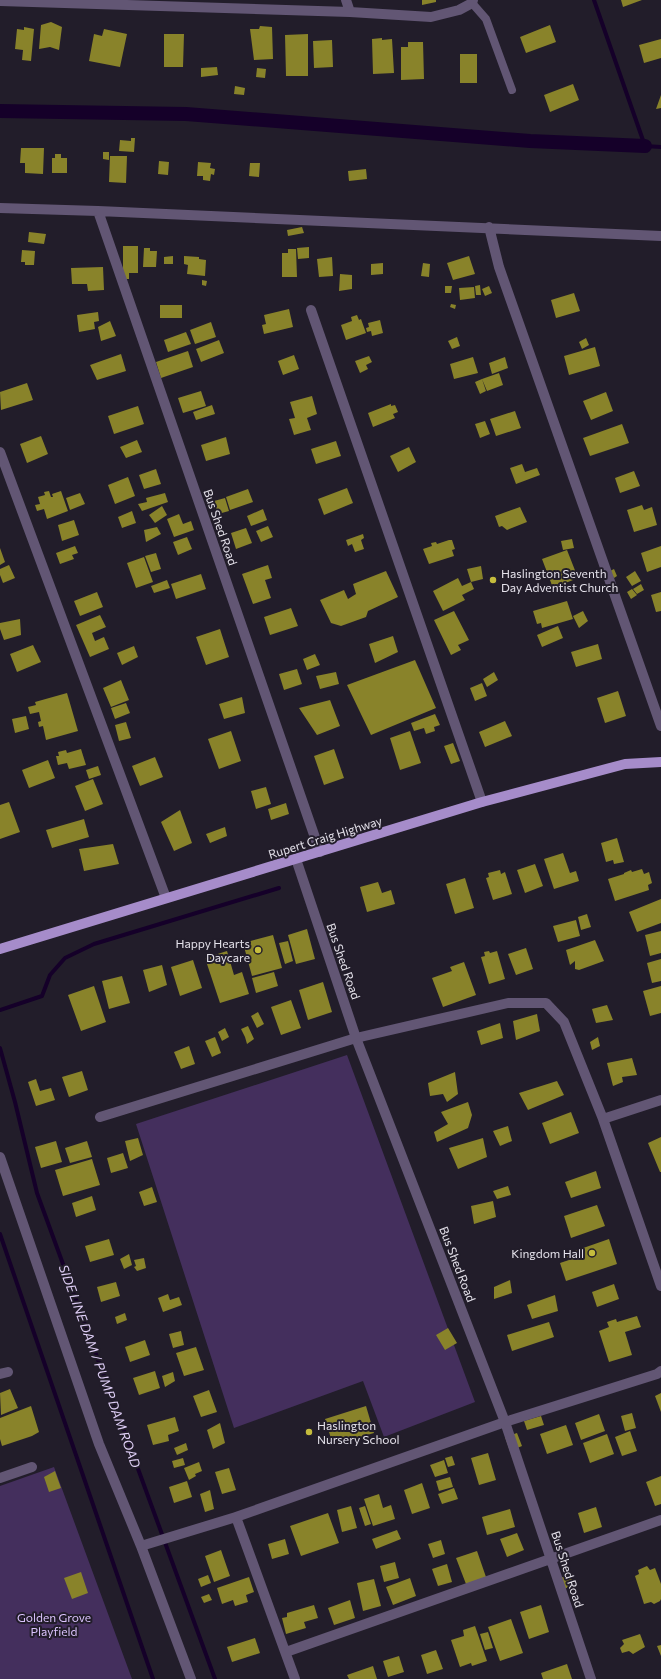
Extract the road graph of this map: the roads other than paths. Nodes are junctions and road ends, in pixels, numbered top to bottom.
1 (346, 0) edge
2 (0, 1) edge
3 (15, 1) edge
4 (472, 2) edge
5 (149, 3) edge
6 (350, 12) junction
7 (512, 90) dead end
8 (0, 208) edge
9 (98, 211) junction
10 (489, 227) junction
11 (661, 236) edge
12 (311, 310) dead end
13 (0, 452) edge
14 (661, 726) edge
15 (661, 762) edge
16 (482, 802) junction
17 (320, 852) junction
18 (296, 859) junction
19 (166, 898) junction
20 (0, 949) edge
21 (356, 1038) junction
22 (661, 1100) edge
23 (100, 1117) dead end
24 (603, 1119) junction
25 (0, 1157) edge
26 (661, 1286) edge
27 (661, 1371) edge
28 (505, 1422) junction
29 (32, 1467) dead end
30 (0, 1478) edge
31 (236, 1517) junction
32 (661, 1520) edge
33 (141, 1546) junction
34 (551, 1558) junction
35 (286, 1652) junction
36 (191, 1679) edge
37 (295, 1679) edge
38 (591, 1679) edge

1 - 6 street
2 - 3 street
3 - 5 street
4 - 6 street
4 - 7 lane
5 - 6 street
8 - 9 street
9 - 10 street
9 - 17 street, Bus Shed Road
10 - 11 street
10 - 14 street
12 - 16 street
13 - 19 street
15 - 16 main road, Rupert Craig Highway
16 - 17 main road, Rupert Craig Highway
17 - 18 main road, Rupert Craig Highway
18 - 19 main road, Rupert Craig Highway
18 - 21 street, Bus Shed Road
19 - 20 main road, Rupert Craig Highway
21 - 23 street
21 - 24 street
21 - 28 street, Bus Shed Road
22 - 24 street
24 - 26 street
25 - 33 street
27 - 28 street
28 - 31 street
28 - 34 street, Bus Shed Road
29 - 30 street
31 - 33 street
31 - 35 street
32 - 34 street
33 - 36 street
34 - 35 street
34 - 38 street, Bus Shed Road
35 - 37 street

